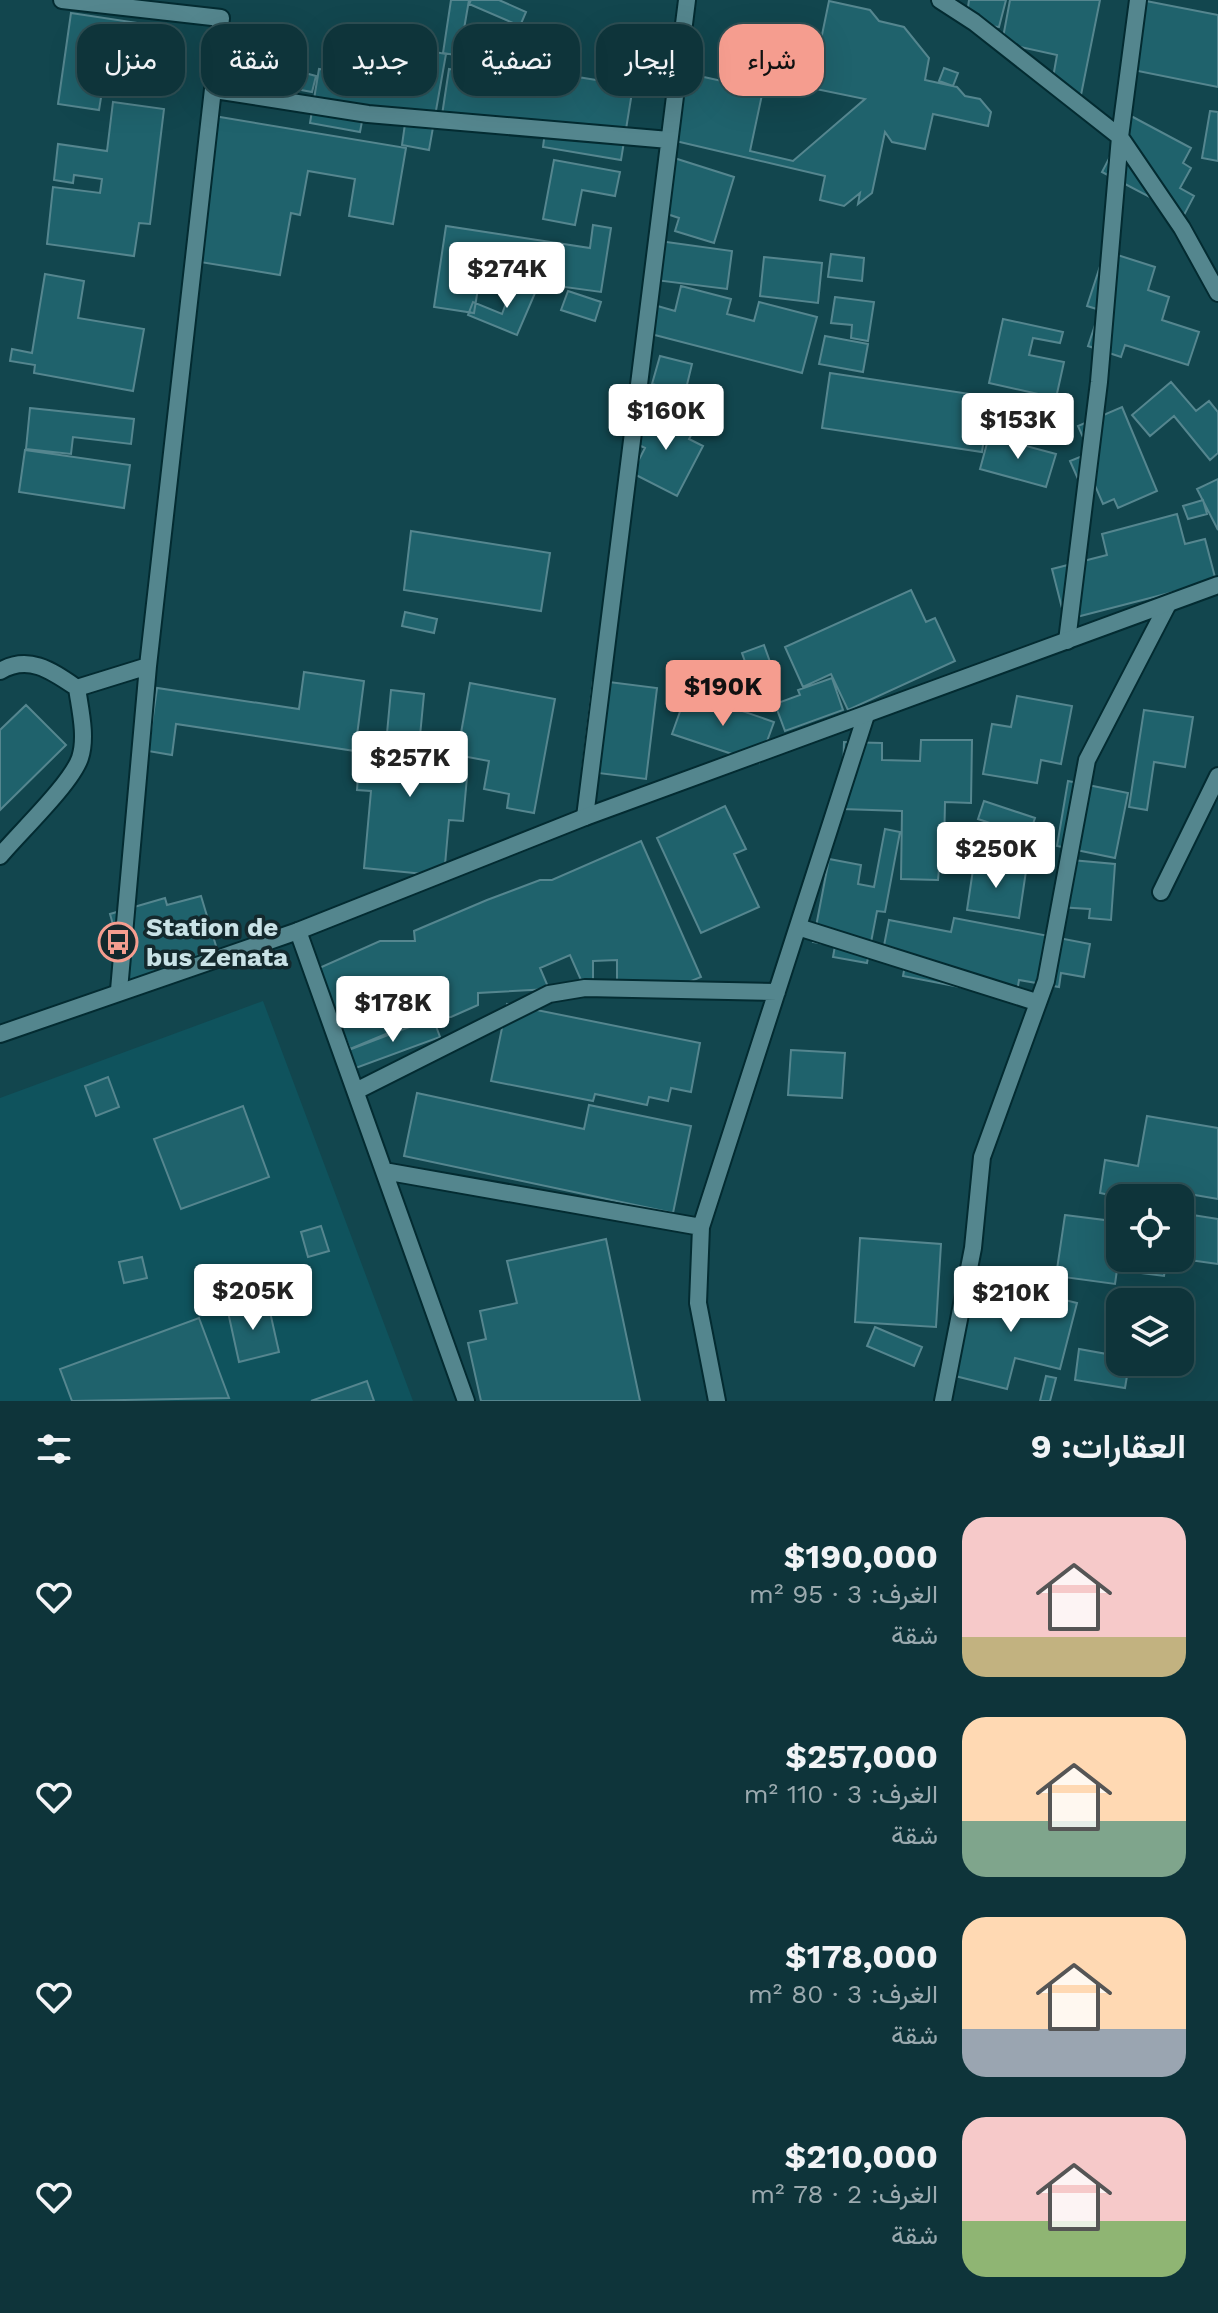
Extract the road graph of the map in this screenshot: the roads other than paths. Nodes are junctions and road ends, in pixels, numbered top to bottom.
1 (62, 0) edge
2 (224, 0) edge
3 (687, 0) edge
4 (940, 0) edge
5 (1138, 0) edge
6 (221, 18) junction
7 (220, 24) edge
8 (214, 96) edge
9 (253, 96) edge
10 (1120, 137) junction
11 (669, 140) junction
12 (1218, 293) edge
13 (1218, 585) edge
14 (1168, 604) junction
15 (1067, 641) junction
16 (148, 666) junction
17 (0, 671) edge
18 (77, 688) junction
19 (866, 715) junction
20 (1218, 776) edge
21 (585, 817) junction
22 (0, 856) edge
23 (1161, 892) dead end
24 (798, 927) junction
25 (298, 931) junction
26 (119, 990) junction
27 (777, 992) junction
28 (1036, 1002) junction
29 (0, 1034) edge
30 (356, 1091) junction
31 (384, 1171) junction
32 (701, 1227) junction
33 (466, 1401) edge
34 (717, 1401) edge
35 (943, 1401) edge

1 - 6 street
2 - 6 street
3 - 11 street
4 - 10 street
5 - 10 street
6 - 7 street
8 - 16 street
9 - 11 street
10 - 12 street
10 - 15 street
11 - 21 street
13 - 14 street
14 - 15 street
14 - 28 street
15 - 19 street
16 - 18 street
16 - 26 street
17 - 18 street
18 - 22 street
19 - 21 street
19 - 24 street
20 - 23 street
21 - 25 street
24 - 27 street
24 - 28 street
25 - 26 street
25 - 30 street
26 - 29 street
27 - 30 street
27 - 32 street
28 - 35 street
30 - 31 street
31 - 32 street
31 - 33 street
32 - 34 street

